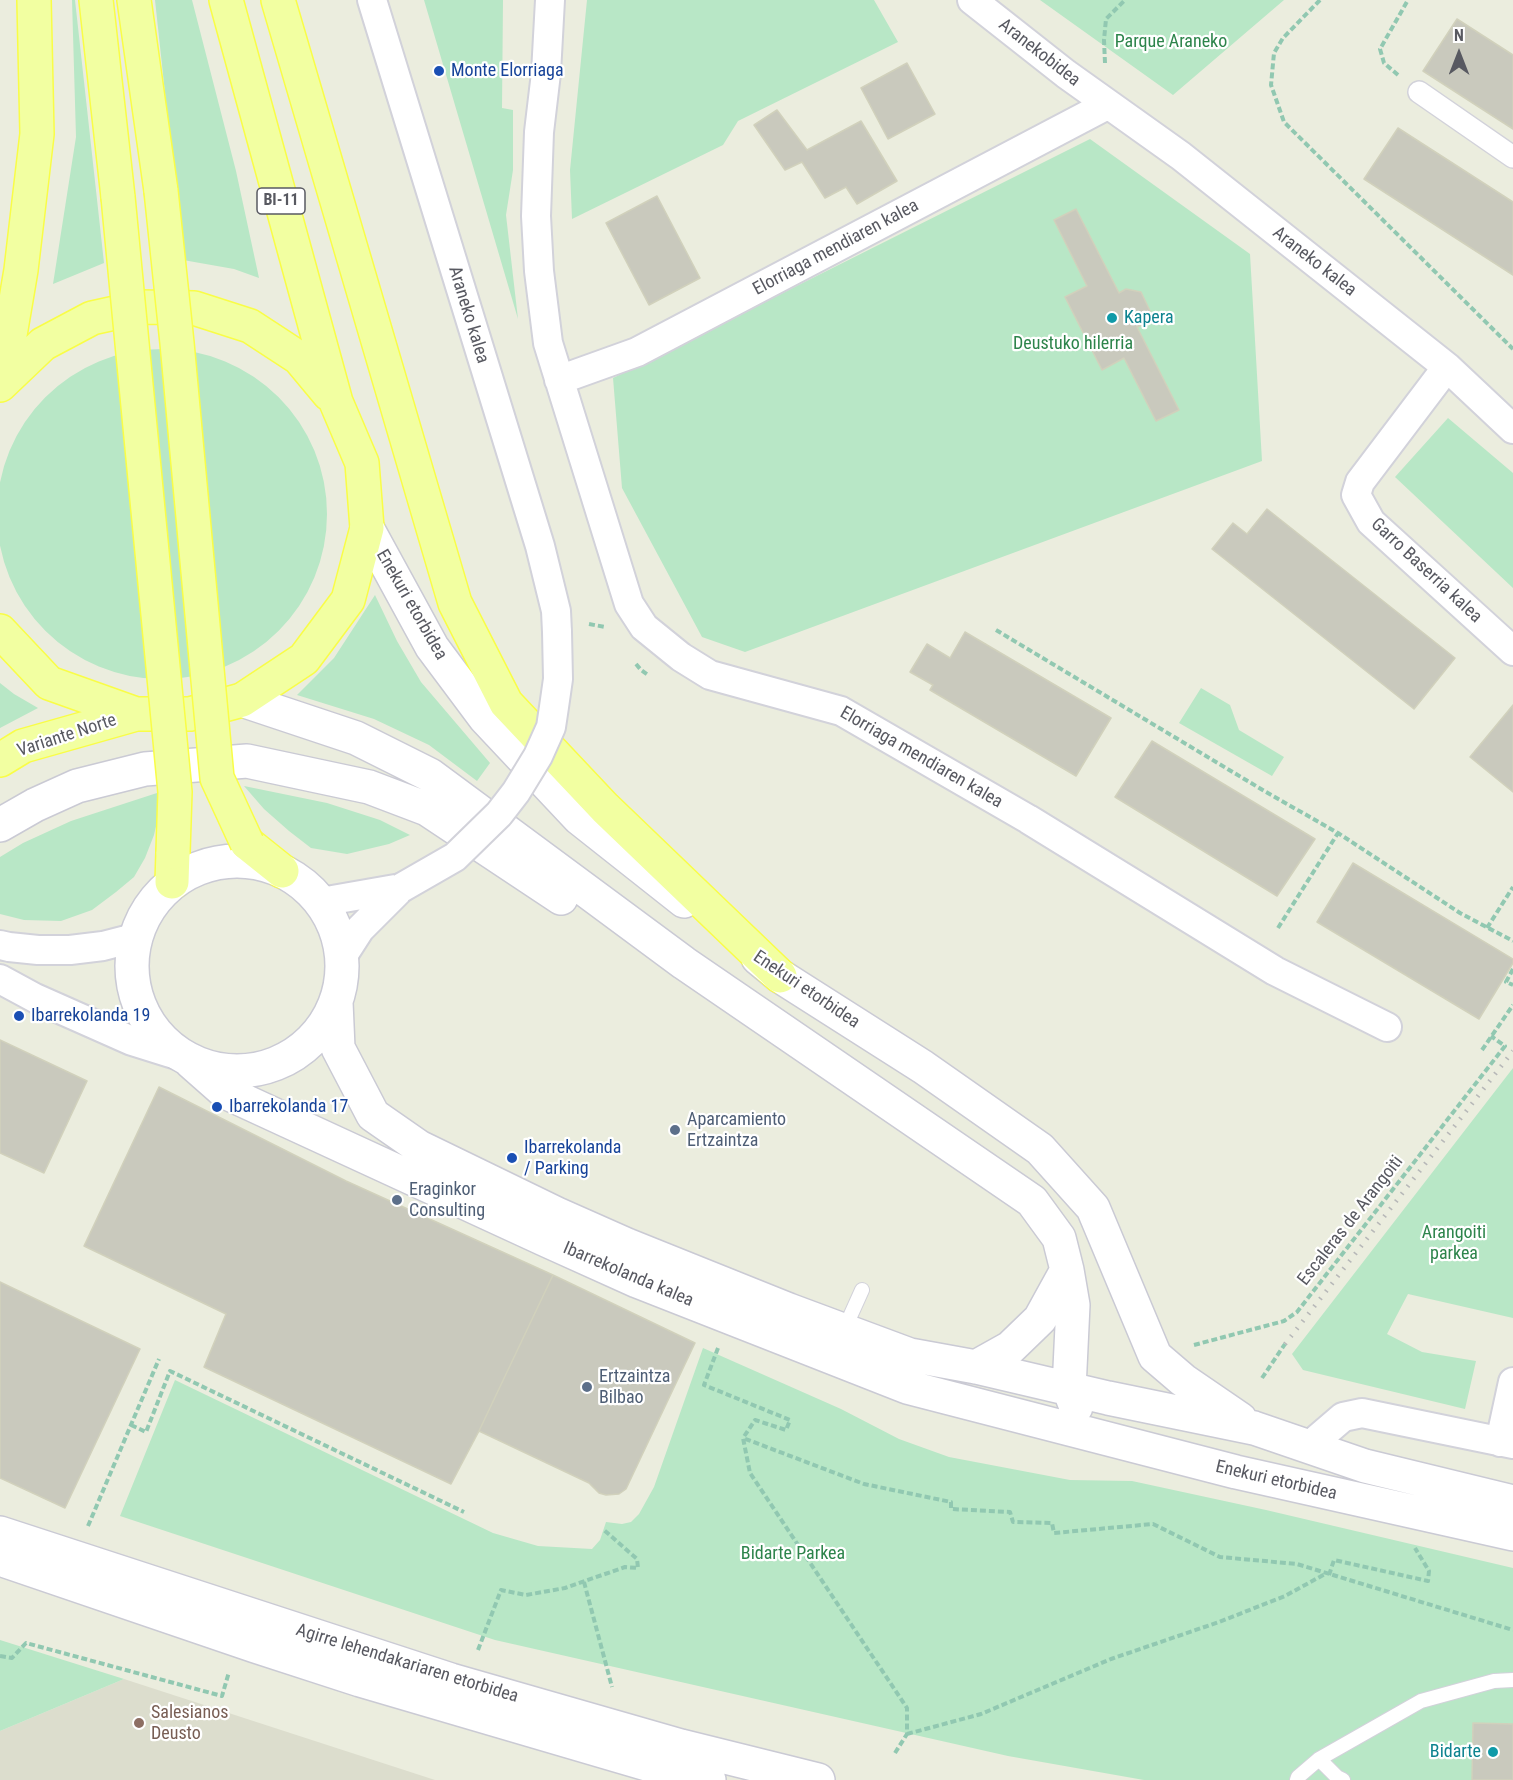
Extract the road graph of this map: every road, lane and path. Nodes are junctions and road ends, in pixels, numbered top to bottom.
1 (34, 0) edge
2 (96, 0) edge
3 (134, 0) edge
4 (226, 0) edge
5 (278, 0) edge
6 (372, 0) edge
7 (550, 0) edge
8 (972, 0) edge
9 (1125, 0) edge
10 (1320, 0) edge
11 (1408, 0) edge
12 (1105, 67) dead end
13 (1419, 92) joint
14 (1107, 105) junction
15 (1513, 157) edge
16 (1513, 349) edge
17 (1447, 367) junction
18 (559, 380) junction
19 (1, 383) edge
20 (336, 402) junction
21 (1513, 429) edge
22 (367, 528) junction
23 (996, 630) dead end
24 (0, 632) edge
25 (1513, 651) edge
26 (242, 700) junction
27 (136, 714) junction
28 (0, 760) edge
29 (0, 825) edge
30 (1338, 833) junction
31 (173, 867) junction
32 (282, 871) junction
33 (1513, 887) edge
34 (401, 888) junction
35 (329, 901) junction
36 (1278, 928) dead end
37 (1487, 928) junction
38 (134, 938) junction
39 (1513, 941) edge
40 (0, 945) edge
41 (342, 957) junction
42 (684, 963) junction
43 (1513, 969) edge
44 (780, 976) junction
45 (0, 979) edge
46 (1513, 985) edge
47 (336, 1002) junction
48 (1513, 1005) edge
49 (1387, 1027) dead end
50 (1491, 1036) junction
51 (1482, 1050) dead end
52 (187, 1060) junction
53 (1067, 1270) junction
54 (862, 1290) dead end
55 (844, 1330) junction
56 (721, 1338) dead end
57 (1285, 1344) dead end
58 (1194, 1345) dead end
59 (159, 1359) dead end
60 (976, 1367) junction
61 (1262, 1378) dead end
62 (1513, 1382) edge
63 (1069, 1389) junction
64 (131, 1425) junction
65 (1254, 1428) junction
66 (1087, 1434) junction
67 (743, 1438) junction
68 (1507, 1443) edge
69 (1308, 1447) junction
70 (1180, 1458) junction
71 (1513, 1502) edge
72 (464, 1512) dead end
73 (87, 1529) dead end
74 (604, 1530) dead end
75 (0, 1533) edge
76 (1513, 1534) edge
77 (1412, 1541) dead end
78 (0, 1559) edge
79 (1327, 1574) junction
80 (584, 1582) junction
81 (1513, 1630) edge
82 (478, 1650) dead end
83 (0, 1656) edge
84 (231, 1664) dead end
85 (1513, 1680) edge
86 (612, 1687) dead end
87 (907, 1734) junction
88 (895, 1753) dead end
89 (1318, 1759) junction
90 (709, 1780) edge
91 (818, 1780) edge
92 (1297, 1780) edge
93 (1343, 1780) edge

1 - 19 main road
2 - 31 main road, bridge
3 - 32 main road, bridge
4 - 20 main road, BI-11
5 - 44 main road
6 - 34 street, Araneko kalea, bridge
7 - 18 street, Elorriaga mendiaren kalea
8 - 14 street, Aranekobidea
9 - 12 path
10 - 16 path
11 - 13 path
13 - 15 street
14 - 17 street, Araneko kalea
14 - 18 street, Elorriaga mendiaren kalea
17 - 21 street, Araneko kalea
17 - 25 street, Garro Baserria kalea
18 - 49 street, Elorriaga mendiaren kalea
19 - 20 main road
20 - 22 main road
22 - 26 main road
22 - 44 main road, Enekuri etorbidea
23 - 30 path
24 - 27 main road
26 - 27 main road
26 - 42 main road
27 - 28 main road, Variante Norte
29 - 42 main road
30 - 36 path
30 - 37 path
31 - 32 main road
31 - 38 main road
32 - 35 main road
33 - 37 path
34 - 35 street
34 - 41 street
35 - 41 main road
37 - 39 path
38 - 40 street
38 - 52 main road
41 - 47 main road
42 - 53 main road
43 - 46 path
44 - 65 main road, Enekuri etorbidea
45 - 52 street, Ibarrekolanda kalea
47 - 52 main road
47 - 55 main road, Ibarrekolanda kalea
48 - 50 path
50 - 51 path
50 - 58 path, Escaleras de Arangoiti
52 - 66 main road, Ibarrekolanda kalea
53 - 60 main road
53 - 63 main road
54 - 55 lane
55 - 60 main road, Ibarrekolanda kalea
56 - 67 path
57 - 61 path
59 - 64 path
60 - 63 main road, Ibarrekolanda kalea
62 - 68 street
63 - 65 main road, Enekuri etorbidea
63 - 66 main road
64 - 72 path
64 - 73 path
65 - 69 main road, Enekuri etorbidea
66 - 70 main road, Enekuri etorbidea
67 - 79 path
67 - 87 path
68 - 69 street
69 - 70 main road
69 - 71 main road, Enekuri etorbidea
70 - 76 main road, Enekuri etorbidea
74 - 80 path
75 - 91 main road, Agirre lehendakariaren etorbidea
77 - 79 path
78 - 90 main road, Agirre lehendakariaren etorbidea
79 - 81 path
79 - 87 path
80 - 82 path
80 - 86 path
83 - 84 path
85 - 89 lane
87 - 88 path
89 - 92 lane
89 - 93 lane

